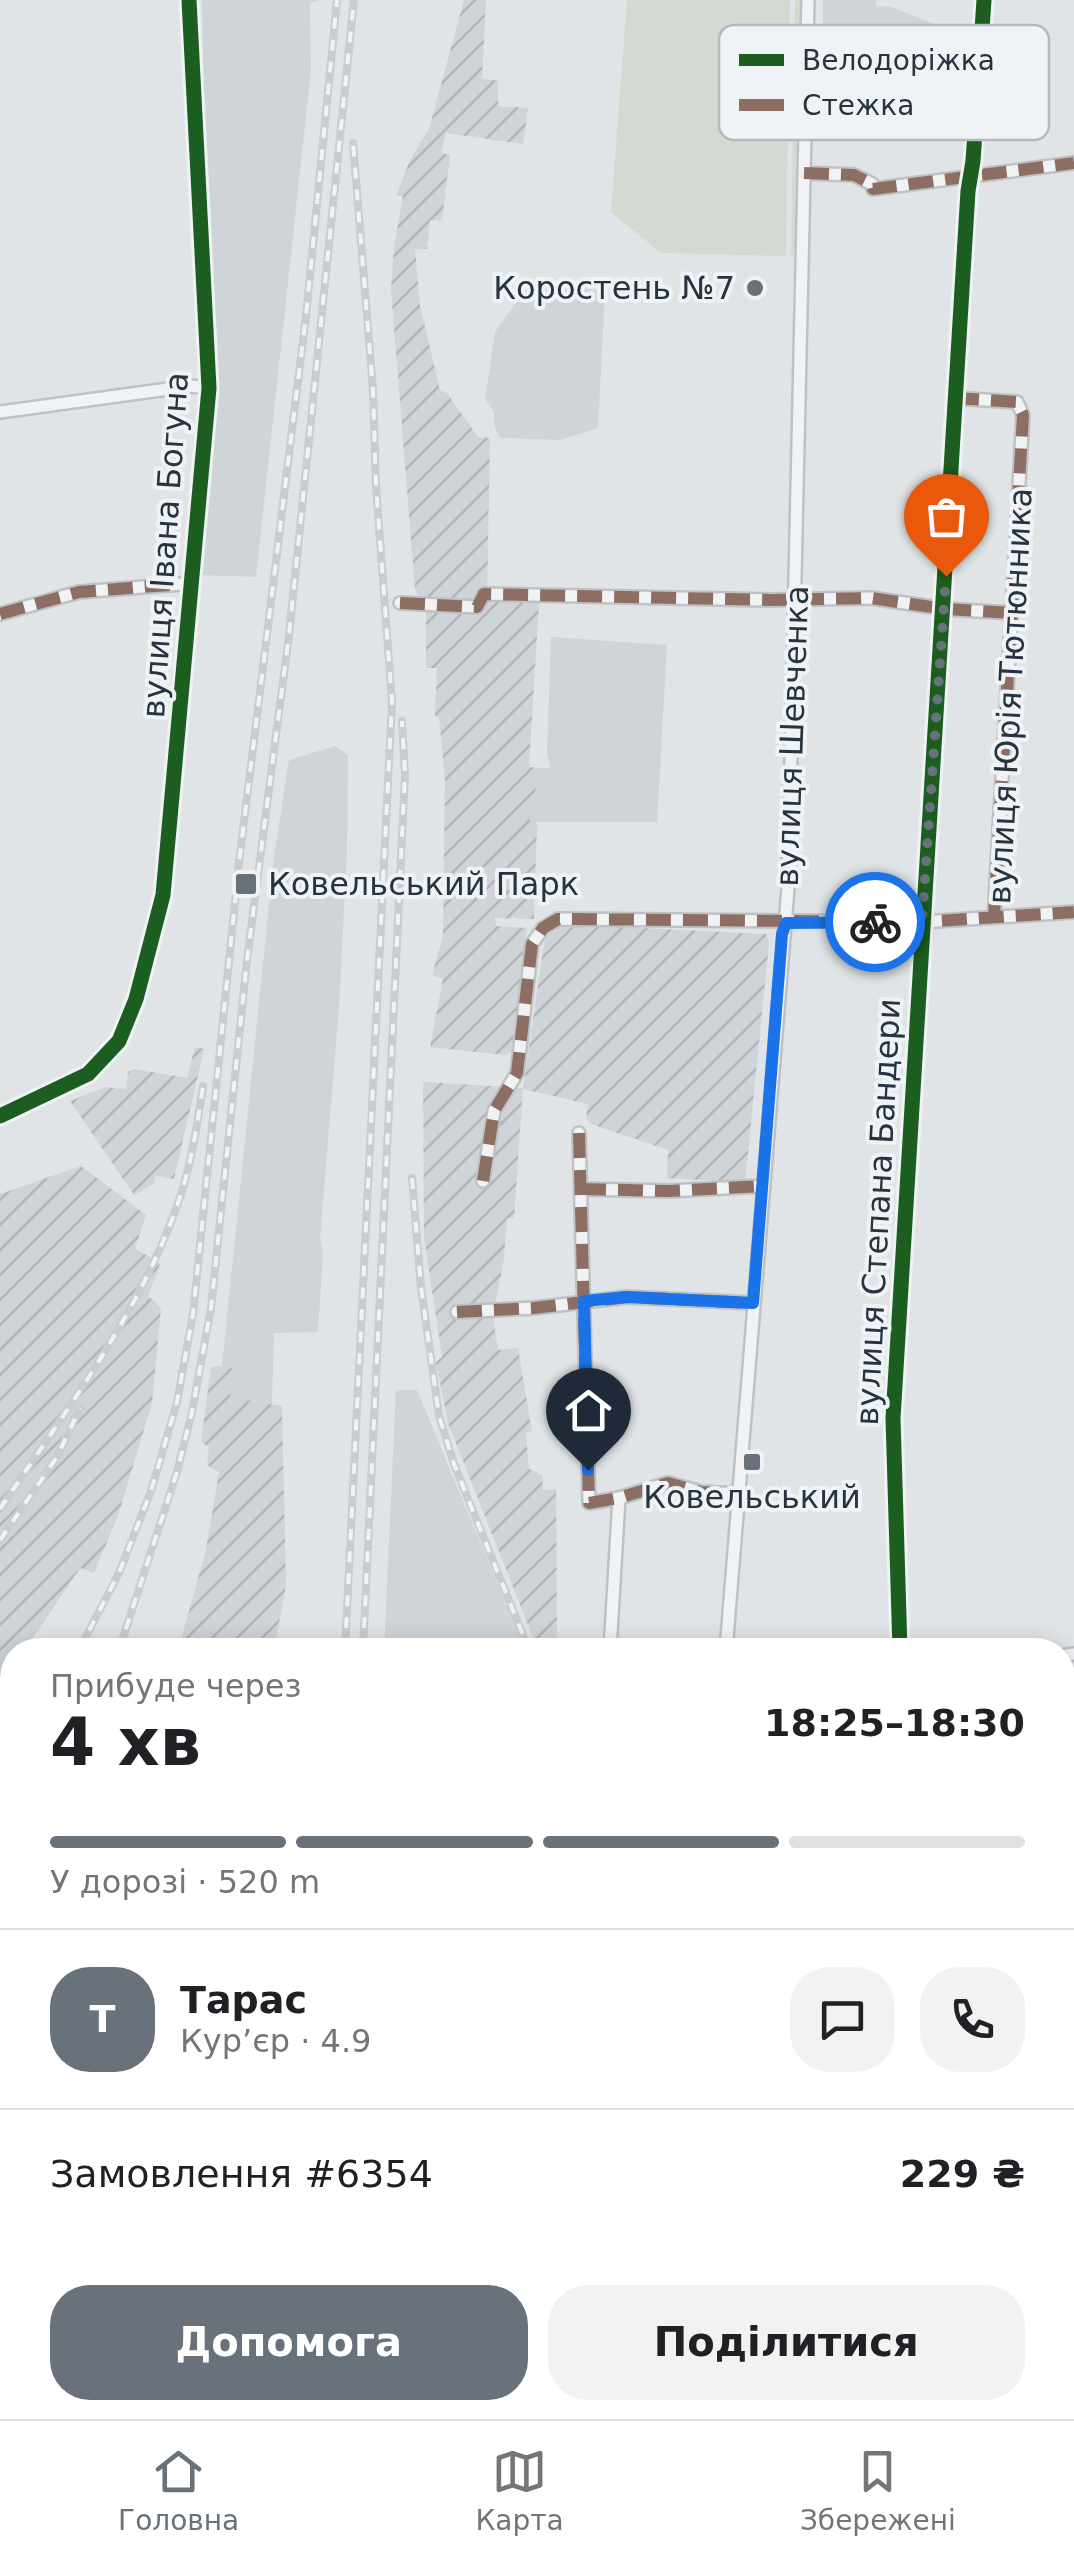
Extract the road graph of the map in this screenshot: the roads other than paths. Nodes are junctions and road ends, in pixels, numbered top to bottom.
1 (189, 0) edge
2 (808, 0) edge
3 (984, 0) edge
4 (807, 25) edge
5 (982, 25) edge
6 (805, 140) edge
7 (974, 140) edge
8 (1074, 163) edge
9 (804, 173) junction
10 (971, 176) junction
11 (209, 388) junction
12 (954, 398) junction
13 (0, 412) edge
14 (194, 584) junction
15 (796, 598) junction
16 (400, 603) dead end
17 (945, 609) junction
18 (1012, 613) junction
19 (0, 614) edge
20 (1074, 912) edge
21 (994, 918) junction
22 (922, 922) junction
23 (786, 923) junction
24 (0, 1116) edge
25 (578, 1132) dead end
26 (482, 1181) dead end
27 (762, 1186) junction
28 (581, 1189) junction
29 (584, 1301) junction
30 (753, 1303) junction
31 (457, 1312) dead end
32 (738, 1494) junction
33 (620, 1498) junction
34 (611, 1638) edge
35 (727, 1638) edge
36 (900, 1638) edge

1 - 11 street, вулиця Івана Богуна
2 - 4 street, вулиця Шевченка
3 - 5 street, вулиця Степана Бандери
6 - 9 street, вулиця Шевченка
7 - 10 street, вулиця Степана Бандери
8 - 10 street
9 - 10 street
9 - 15 street, вулиця Шевченка
10 - 12 street, вулиця Степана Бандери
11 - 13 street
11 - 14 street, вулиця Івана Богуна
12 - 17 street, вулиця Степана Бандери
12 - 18 street, вулиця Юрія Тютюнника
14 - 19 street
14 - 24 street, вулиця Івана Богуна
15 - 16 street
15 - 17 street
15 - 23 street, вулиця Шевченка
17 - 18 street
17 - 22 street, вулиця Степана Бандери
18 - 21 street, вулиця Юрія Тютюнника
20 - 21 street, вулиця Юрія Тютюнника
21 - 22 street
22 - 23 street
22 - 36 street, вулиця Степана Бандери
23 - 26 street
23 - 27 street, вулиця Шевченка
25 - 28 street
27 - 28 street
27 - 30 street, вулиця Шевченка
28 - 29 street
29 - 30 street
29 - 31 street
29 - 33 street
30 - 32 street, вулиця Шевченка
32 - 33 street
32 - 35 street, вулиця Шевченка
33 - 34 street

